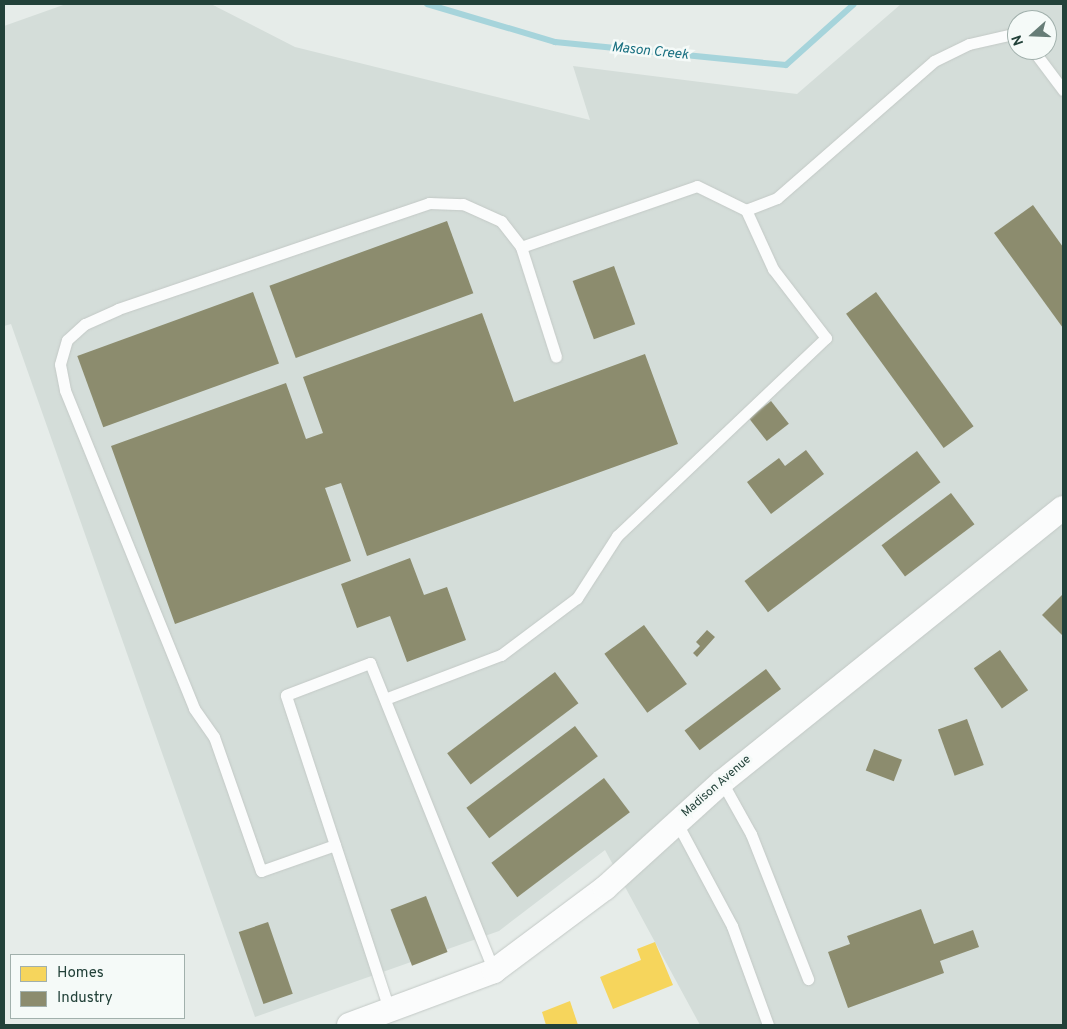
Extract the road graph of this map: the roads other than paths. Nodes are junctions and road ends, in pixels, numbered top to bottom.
1 (1007, 34) edge
2 (1040, 60) edge
3 (1063, 90) edge
4 (746, 210) junction
5 (521, 247) junction
6 (556, 357) dead end
7 (1063, 508) edge
8 (384, 699) junction
9 (722, 782) junction
10 (677, 823) junction
11 (335, 845) junction
12 (494, 971) junction
13 (808, 979) dead end
14 (390, 1009) junction
15 (348, 1025) edge
16 (768, 1025) edge

1 - 4 lane
2 - 3 lane
4 - 5 lane
4 - 8 lane
5 - 6 lane
5 - 11 lane
7 - 9 street, Madison Avenue
8 - 11 lane
8 - 12 lane
9 - 10 street, Madison Avenue
9 - 13 lane
10 - 12 street, Madison Avenue
10 - 16 lane
11 - 14 lane
12 - 14 street, Madison Avenue
14 - 15 street, Madison Avenue

